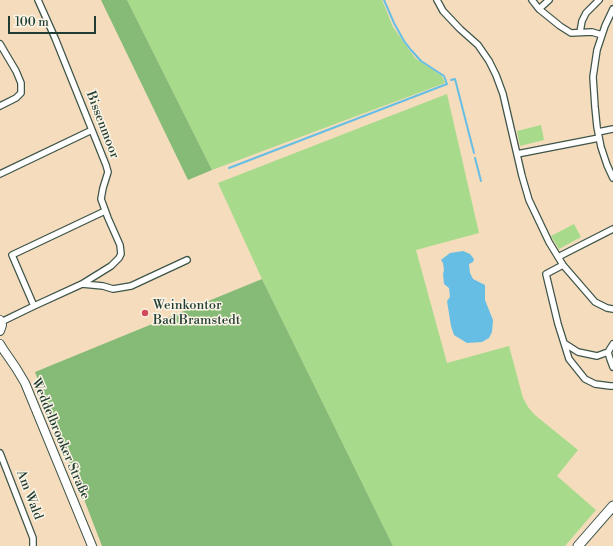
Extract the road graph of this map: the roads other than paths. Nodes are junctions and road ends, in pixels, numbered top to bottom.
1 (38, 0) edge
2 (437, 0) edge
3 (532, 0) edge
4 (549, 0) edge
5 (600, 0) edge
6 (539, 9) junction
7 (613, 9) edge
8 (613, 16) edge
9 (605, 26) junction
10 (580, 32) junction
11 (602, 35) junction
12 (0, 44) edge
13 (0, 106) edge
14 (613, 129) edge
15 (92, 130) junction
16 (599, 135) junction
17 (517, 154) junction
18 (0, 174) edge
19 (613, 178) edge
20 (105, 211) junction
21 (613, 229) edge
22 (558, 257) junction
23 (187, 260) dead end
24 (563, 265) junction
25 (98, 273) junction
26 (82, 284) junction
27 (102, 286) junction
28 (34, 306) junction
29 (613, 309) edge
30 (1, 321) edge
31 (0, 331) edge
32 (564, 343) junction
33 (0, 344) edge
34 (613, 344) edge
35 (608, 352) junction
36 (613, 367) edge
37 (613, 386) edge
38 (0, 453) edge
39 (613, 506) edge
40 (33, 546) edge
41 (92, 546) edge
42 (578, 546) edge

1 - 15 street, Bissenmoor
2 - 17 street
3 - 6 street
4 - 6 street
5 - 10 street
6 - 10 street
7 - 9 street
8 - 9 street
9 - 11 street
10 - 11 street
11 - 16 street
12 - 13 street
14 - 16 street
15 - 18 street
15 - 20 street, Bissenmoor
16 - 17 street
16 - 19 street
17 - 22 street
20 - 25 street, Bissenmoor
20 - 28 street
21 - 22 street
22 - 24 street
23 - 27 street
24 - 29 street
24 - 32 street
25 - 26 street, Bissenmoor
25 - 27 street
26 - 27 street
26 - 28 street, Bissenmoor
28 - 30 street, Bissenmoor
30 - 31 street
32 - 35 street
32 - 37 street
33 - 41 street, Weddelbrooker Straße
34 - 35 street
35 - 36 street
38 - 40 street, Am Wald
39 - 42 main road

